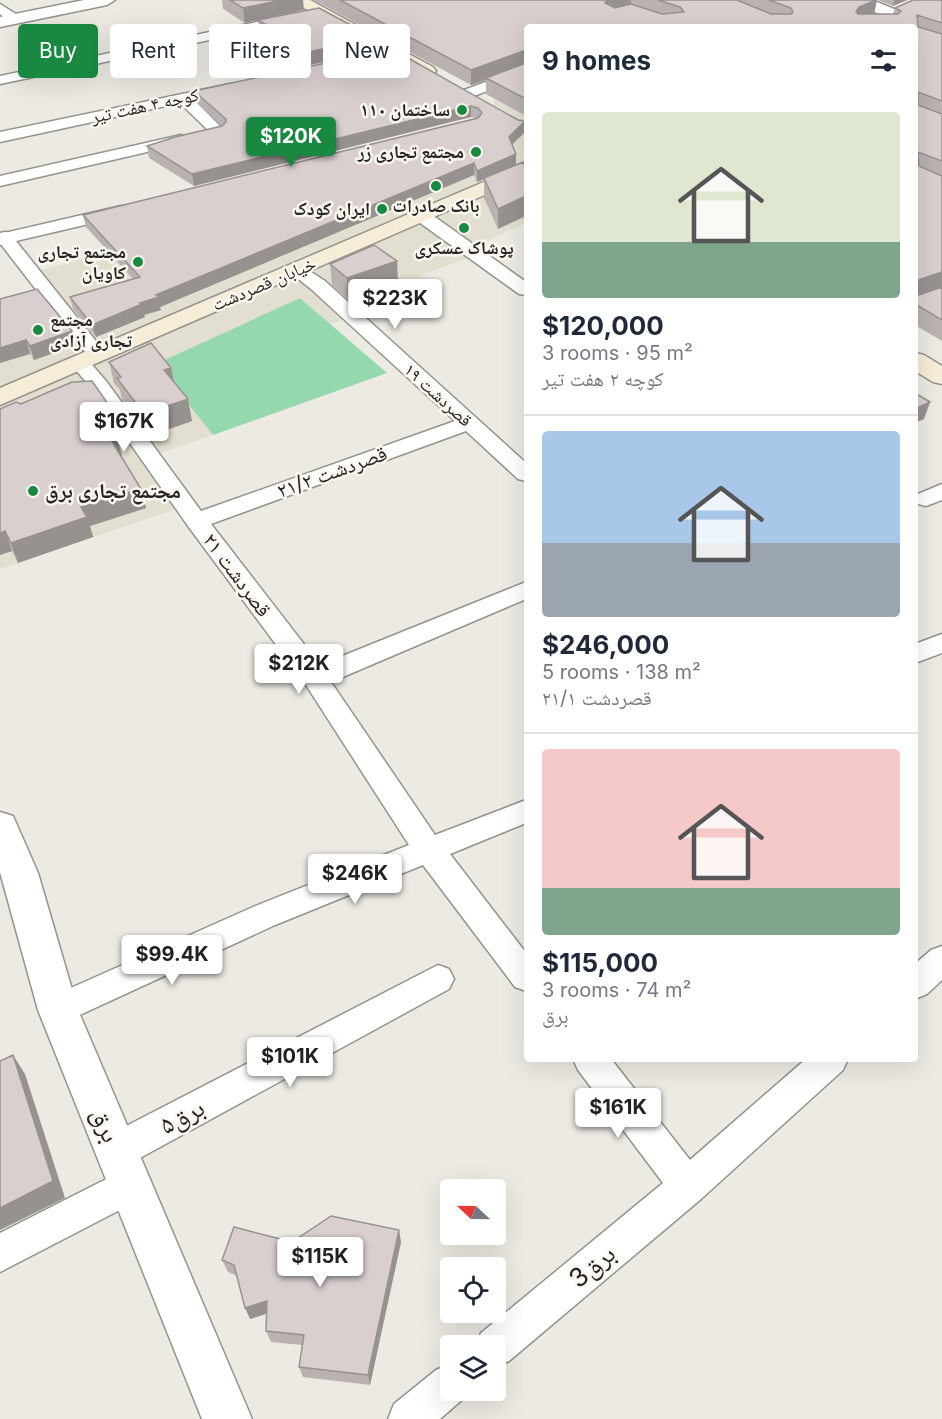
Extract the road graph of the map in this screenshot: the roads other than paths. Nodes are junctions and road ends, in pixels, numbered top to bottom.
1 (106, 0) edge
2 (298, 0) edge
3 (858, 0) edge
4 (912, 6) edge
5 (0, 8) edge
6 (321, 13) junction
7 (893, 14) junction
8 (7, 20) edge
9 (874, 22) edge
10 (341, 24) edge
11 (410, 61) edge
12 (524, 72) edge
13 (0, 80) edge
14 (249, 84) edge
15 (469, 93) junction
16 (183, 98) junction
17 (489, 104) edge
18 (0, 137) edge
19 (524, 171) edge
20 (0, 181) edge
21 (141, 207) edge
22 (422, 216) junction
23 (3, 239) edge
24 (296, 270) junction
25 (524, 289) edge
26 (90, 359) junction
27 (918, 362) edge
28 (942, 377) edge
29 (3, 392) edge
30 (468, 423) junction
31 (524, 472) edge
32 (196, 521) junction
33 (524, 591) edge
34 (942, 643) edge
35 (918, 653) edge
36 (315, 678) junction
37 (524, 812) edge
38 (0, 826) edge
39 (429, 850) junction
40 (10, 876) edge
41 (942, 960) edge
42 (524, 974) edge
43 (438, 979) dead end
44 (918, 981) edge
45 (58, 1010) junction
46 (592, 1062) edge
47 (828, 1062) edge
48 (123, 1168) junction
49 (688, 1186) junction
50 (0, 1253) edge
51 (506, 1338) edge
52 (440, 1393) edge
53 (227, 1419) edge
54 (409, 1419) edge

1 - 8 street
2 - 6 main road
3 - 7 street
4 - 7 main road
5 - 8 street
6 - 10 main road
6 - 13 street
7 - 9 main road
11 - 15 main road
12 - 15 street
14 - 16 street, کوچه ۴ هفت تیر
15 - 17 main road
16 - 18 street, کوچه ۴ هفت تیر
16 - 20 street
19 - 22 main road, خیابان قصردشت
21 - 23 street
22 - 24 main road, خیابان قصردشت
22 - 25 street
23 - 26 street, قصردشت ۲۱
24 - 26 main road, خیابان قصردشت
24 - 30 street, قصردشت ۱۹
26 - 29 main road, خیابان قصردشت
26 - 32 street, قصردشت ۲۱
27 - 28 main road
30 - 31 street, قصردشت ۱۹
30 - 32 street, قصردشت ۲۱/۲
32 - 36 street, قصردشت ۲۱
33 - 36 street
34 - 35 street
36 - 39 street, قصردشت ۲۱
37 - 39 street
38 - 40 street, برق
39 - 42 street, قصردشت ۲۱
39 - 45 street
40 - 45 street, برق
41 - 44 street
43 - 48 street, برق۵
45 - 48 street, برق
46 - 49 street
47 - 49 street, 3برق
48 - 50 street, برق۵
48 - 53 street, برق
49 - 51 street, 3برق
52 - 54 street

